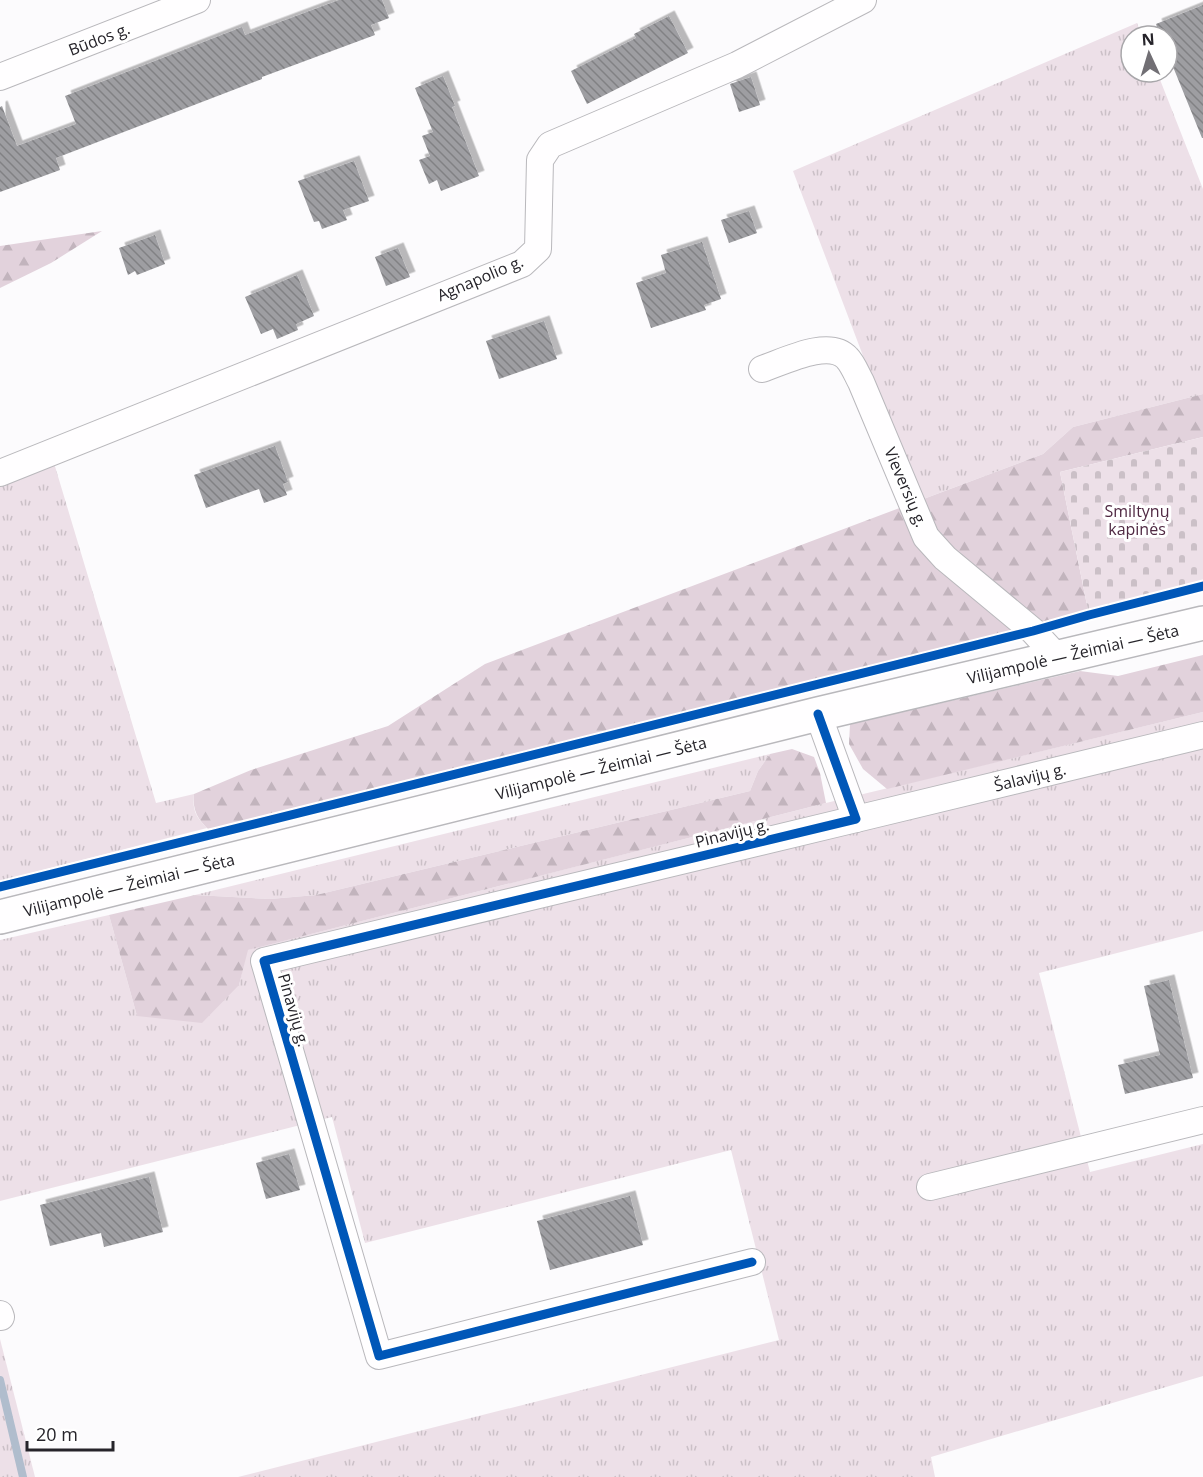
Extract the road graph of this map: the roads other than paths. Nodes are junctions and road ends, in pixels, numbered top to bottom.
1 (197, 0) edge
2 (863, 0) edge
3 (0, 77) edge
4 (762, 369) dead end
5 (0, 473) edge
6 (1203, 623) edge
7 (1058, 658) junction
8 (818, 714) junction
9 (1203, 735) edge
10 (856, 819) junction
11 (0, 917) edge
12 (1203, 1120) edge
13 (930, 1187) dead end
14 (752, 1262) dead end

1 - 3 street, Būdos g.
2 - 5 street, Agnapolio g.
4 - 7 street, Vieversių g.
6 - 7 main road, Vilijampolė — Žeimiai — Šėta
7 - 8 main road, Vilijampolė — Žeimiai — Šėta
8 - 10 street
8 - 11 main road, Vilijampolė — Žeimiai — Šėta
9 - 10 street, Šalavijų g.
10 - 14 street, Pinavijų g.
12 - 13 street

